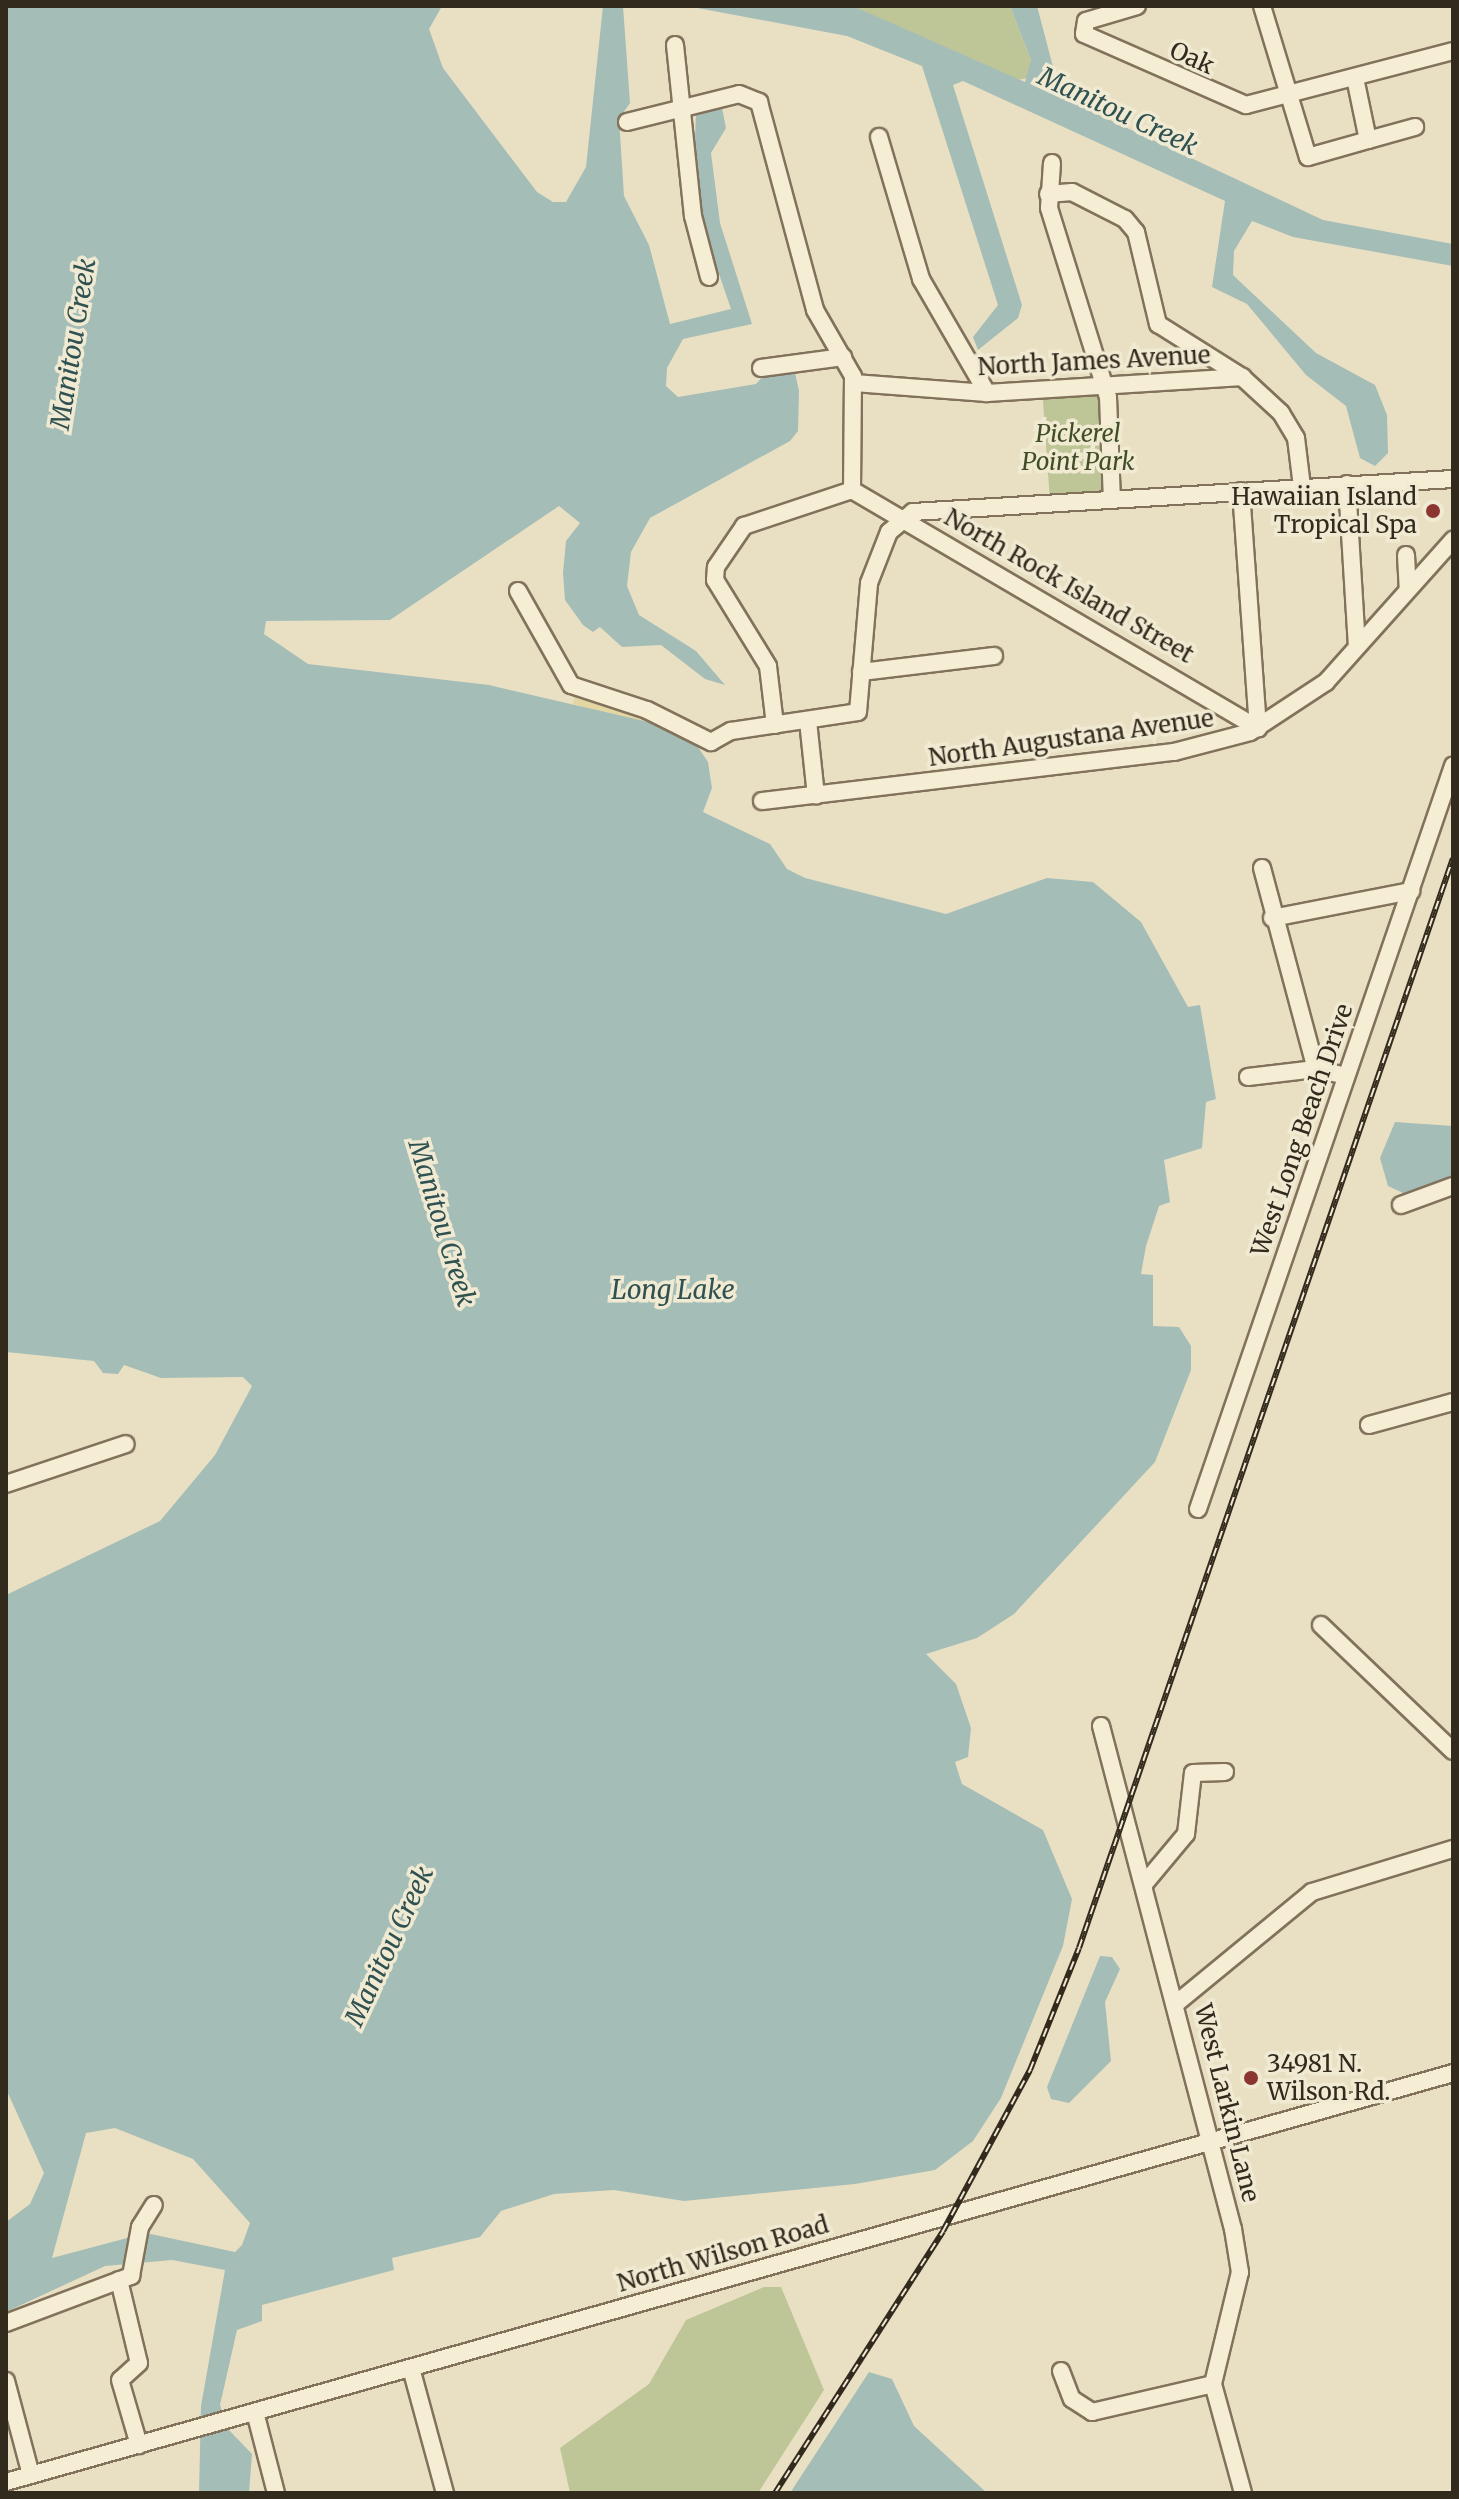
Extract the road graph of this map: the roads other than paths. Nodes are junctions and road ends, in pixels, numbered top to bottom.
1 (1137, 6) edge
2 (1262, 6) edge
3 (675, 45) dead end
4 (1453, 51) edge
5 (1355, 78) junction
6 (1288, 97) junction
7 (686, 106) junction
8 (627, 122) dead end
9 (1415, 127) dead end
10 (879, 137) dead end
11 (1368, 140) junction
12 (1052, 163) dead end
13 (1048, 194) junction
14 (709, 277) dead end
15 (843, 357) junction
16 (761, 368) dead end
17 (1242, 377) junction
18 (854, 383) junction
19 (1105, 385) junction
20 (987, 393) junction
21 (1453, 479) edge
22 (1347, 484) junction
23 (1302, 487) junction
24 (852, 490) junction
25 (1241, 491) junction
26 (1112, 499) junction
27 (899, 517) junction
28 (1453, 540) edge
29 (1406, 555) dead end
30 (1408, 588) junction
31 (518, 591) dead end
32 (1357, 646) junction
33 (994, 656) dead end
34 (861, 672) junction
35 (808, 721) junction
36 (775, 725) junction
37 (1258, 728) junction
38 (1453, 766) edge
39 (816, 796) junction
40 (762, 801) dead end
41 (1262, 868) dead end
42 (1411, 891) junction
43 (1272, 918) junction
44 (1316, 1069) junction
45 (1346, 1076) junction
46 (1248, 1077) dead end
47 (1453, 1186) edge
48 (1401, 1205) dead end
49 (1453, 1402) edge
50 (1369, 1425) dead end
51 (126, 1444) dead end
52 (6, 1484) edge
53 (1198, 1509) dead end
54 (1321, 1625) dead end
55 (1101, 1726) dead end
56 (1453, 1751) edge
57 (1225, 1772) dead end
58 (1453, 1849) edge
59 (1145, 1883) junction
60 (1178, 2002) junction
61 (1453, 2073) edge
62 (1214, 2141) junction
63 (154, 2205) dead end
64 (119, 2280) junction
65 (6, 2323) edge
66 (411, 2368) junction
67 (1061, 2371) dead end
68 (6, 2381) edge
69 (1213, 2384) junction
70 (248, 2413) junction
71 (139, 2445) junction
72 (31, 2475) junction
73 (6, 2482) edge
74 (276, 2493) edge
75 (445, 2493) edge
76 (1243, 2493) edge

1 - 6 street, Oak
2 - 6 street
3 - 7 street
4 - 5 street, Oak
5 - 6 street, Oak
5 - 11 street
6 - 11 street
7 - 8 street
7 - 14 street
7 - 15 street
9 - 11 street
10 - 20 street
12 - 13 street
13 - 17 street
13 - 19 street
15 - 16 street
15 - 18 street
17 - 19 street, North James Avenue
17 - 23 street
18 - 20 street, North James Avenue
18 - 24 street
19 - 20 street, North James Avenue
19 - 26 street
21 - 22 street
22 - 23 street
22 - 32 street
23 - 25 street
24 - 27 street, North Rock Island Street
24 - 36 street
25 - 26 street
25 - 37 street
26 - 27 street
27 - 34 street
27 - 37 street, North Rock Island Street
28 - 30 street, North Augustana Avenue
29 - 30 street
30 - 32 street, North Augustana Avenue
31 - 36 street
32 - 37 street, North Augustana Avenue
33 - 34 street
34 - 35 street
35 - 36 street
35 - 39 street
37 - 39 street, North Augustana Avenue
38 - 42 street, West Long Beach Drive
39 - 40 street, North Augustana Avenue
41 - 43 street
42 - 43 street
42 - 45 street, West Long Beach Drive
43 - 44 street
44 - 45 street
44 - 46 street
45 - 53 street, West Long Beach Drive
47 - 48 street
49 - 50 street
51 - 52 street
54 - 56 street
55 - 59 street, West Larkin Lane
57 - 59 street
58 - 60 street
59 - 60 street, West Larkin Lane
60 - 62 street, West Larkin Lane
61 - 62 street, North Wilson Road
62 - 66 street, North Wilson Road
62 - 69 street, West Larkin Lane
63 - 64 street
64 - 65 street
64 - 71 street
66 - 70 street, North Wilson Road
66 - 75 street
67 - 69 street
68 - 72 street
69 - 76 street, West Larkin Lane
70 - 71 street, North Wilson Road
70 - 74 street
71 - 72 street, North Wilson Road
72 - 73 street, North Wilson Road

